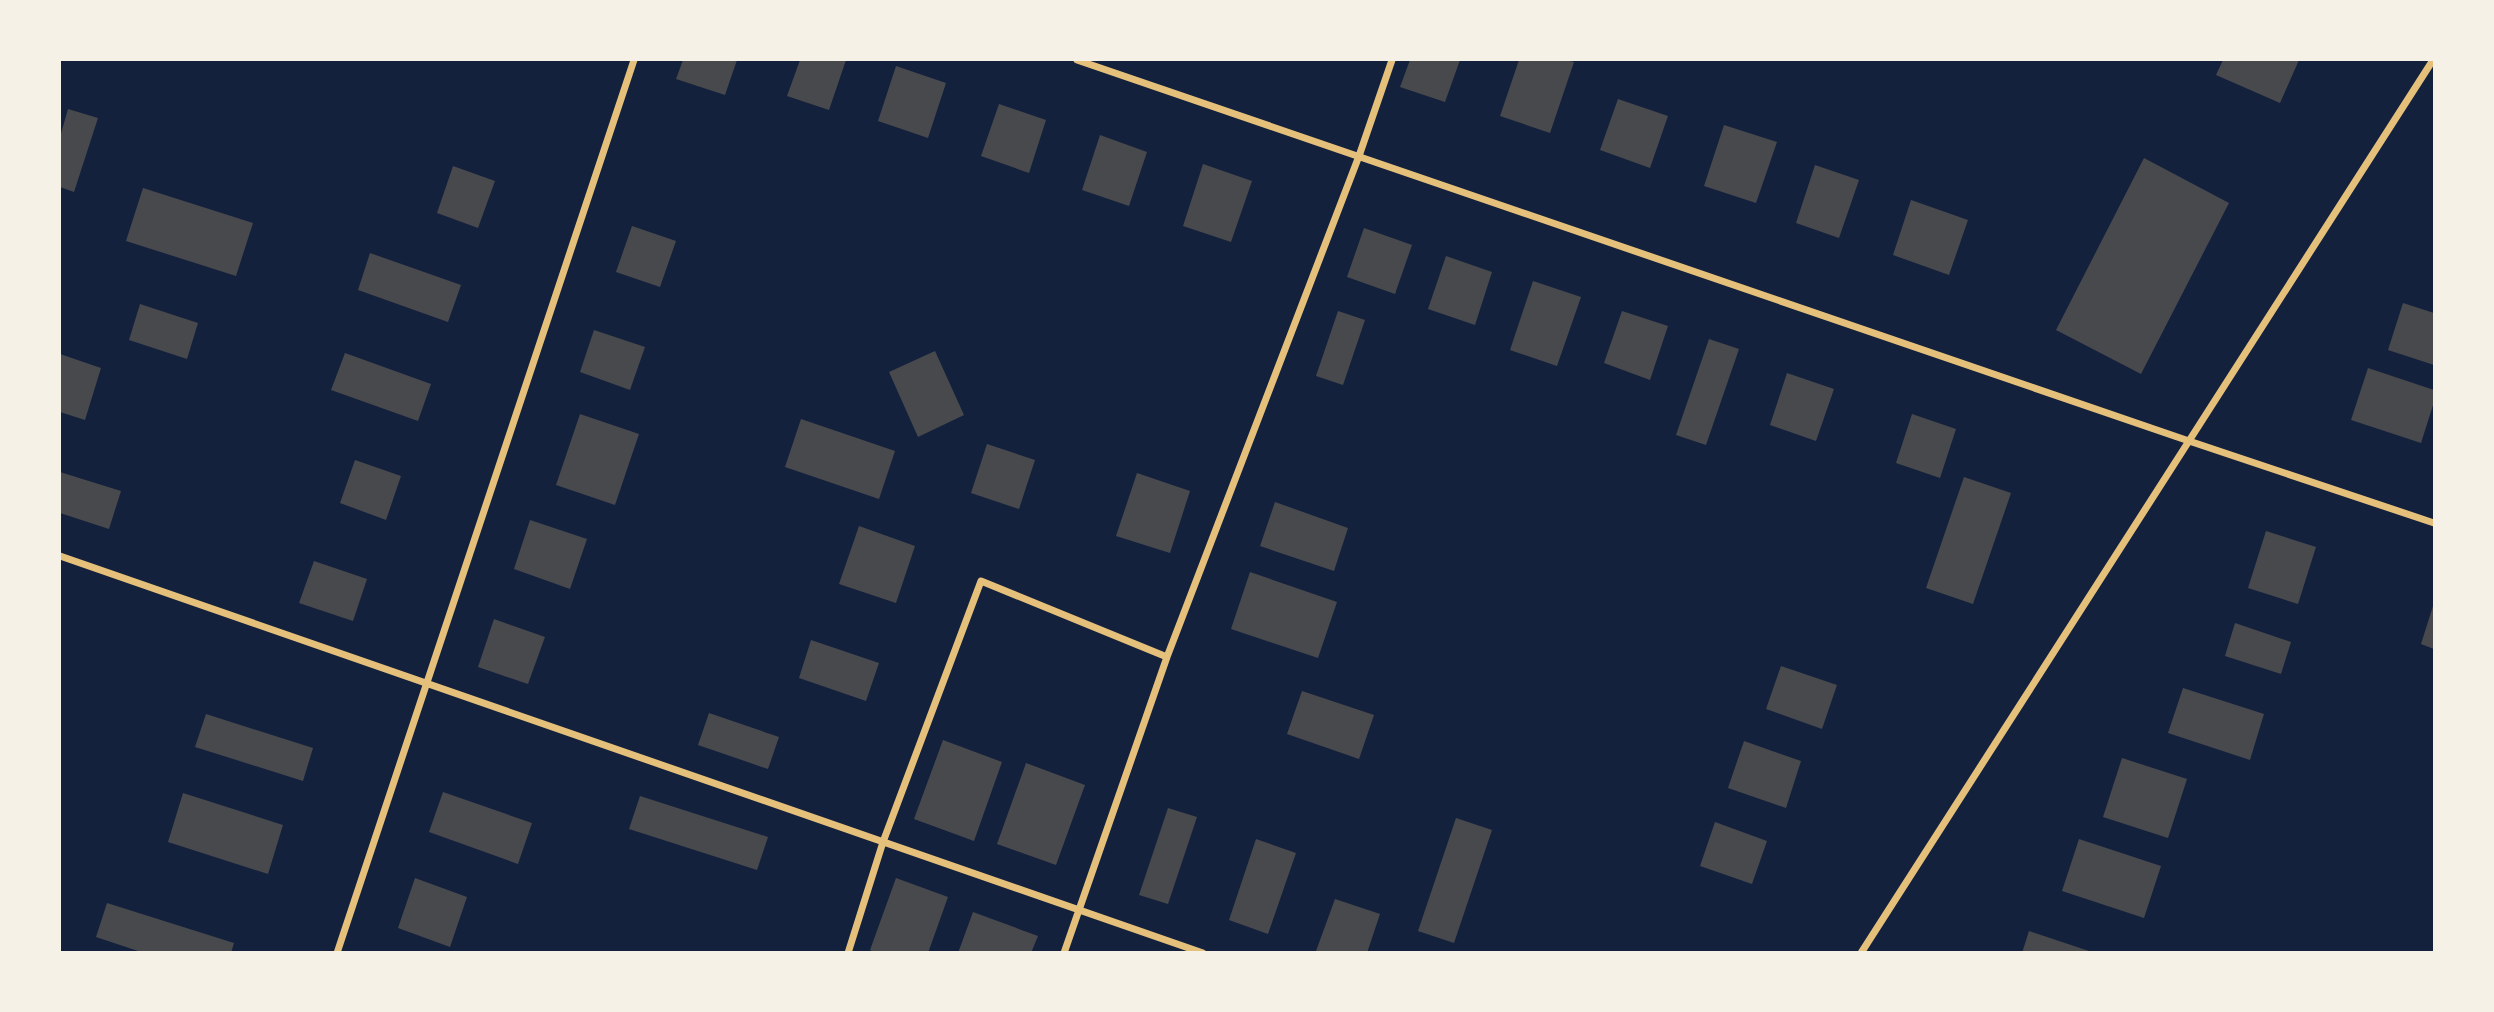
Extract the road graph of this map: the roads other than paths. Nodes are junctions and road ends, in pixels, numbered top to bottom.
1 (634, 60) edge
2 (1077, 60) edge
3 (1392, 60) edge
4 (2433, 60) edge
5 (1359, 156) junction
6 (2189, 441) junction
7 (2434, 523) edge
8 (60, 556) edge
9 (1167, 657) junction
10 (426, 684) junction
11 (883, 842) junction
12 (1079, 910) junction
13 (337, 953) edge
14 (848, 953) edge
15 (1065, 953) edge
16 (1203, 953) edge
17 (1861, 953) edge

1 - 10 street
2 - 5 street
3 - 5 street
4 - 6 street
5 - 6 street
5 - 9 street
6 - 7 street
6 - 17 street
8 - 10 street
9 - 11 street
9 - 12 street
10 - 11 street
10 - 13 street
11 - 12 street
11 - 14 street
12 - 15 street
12 - 16 street

